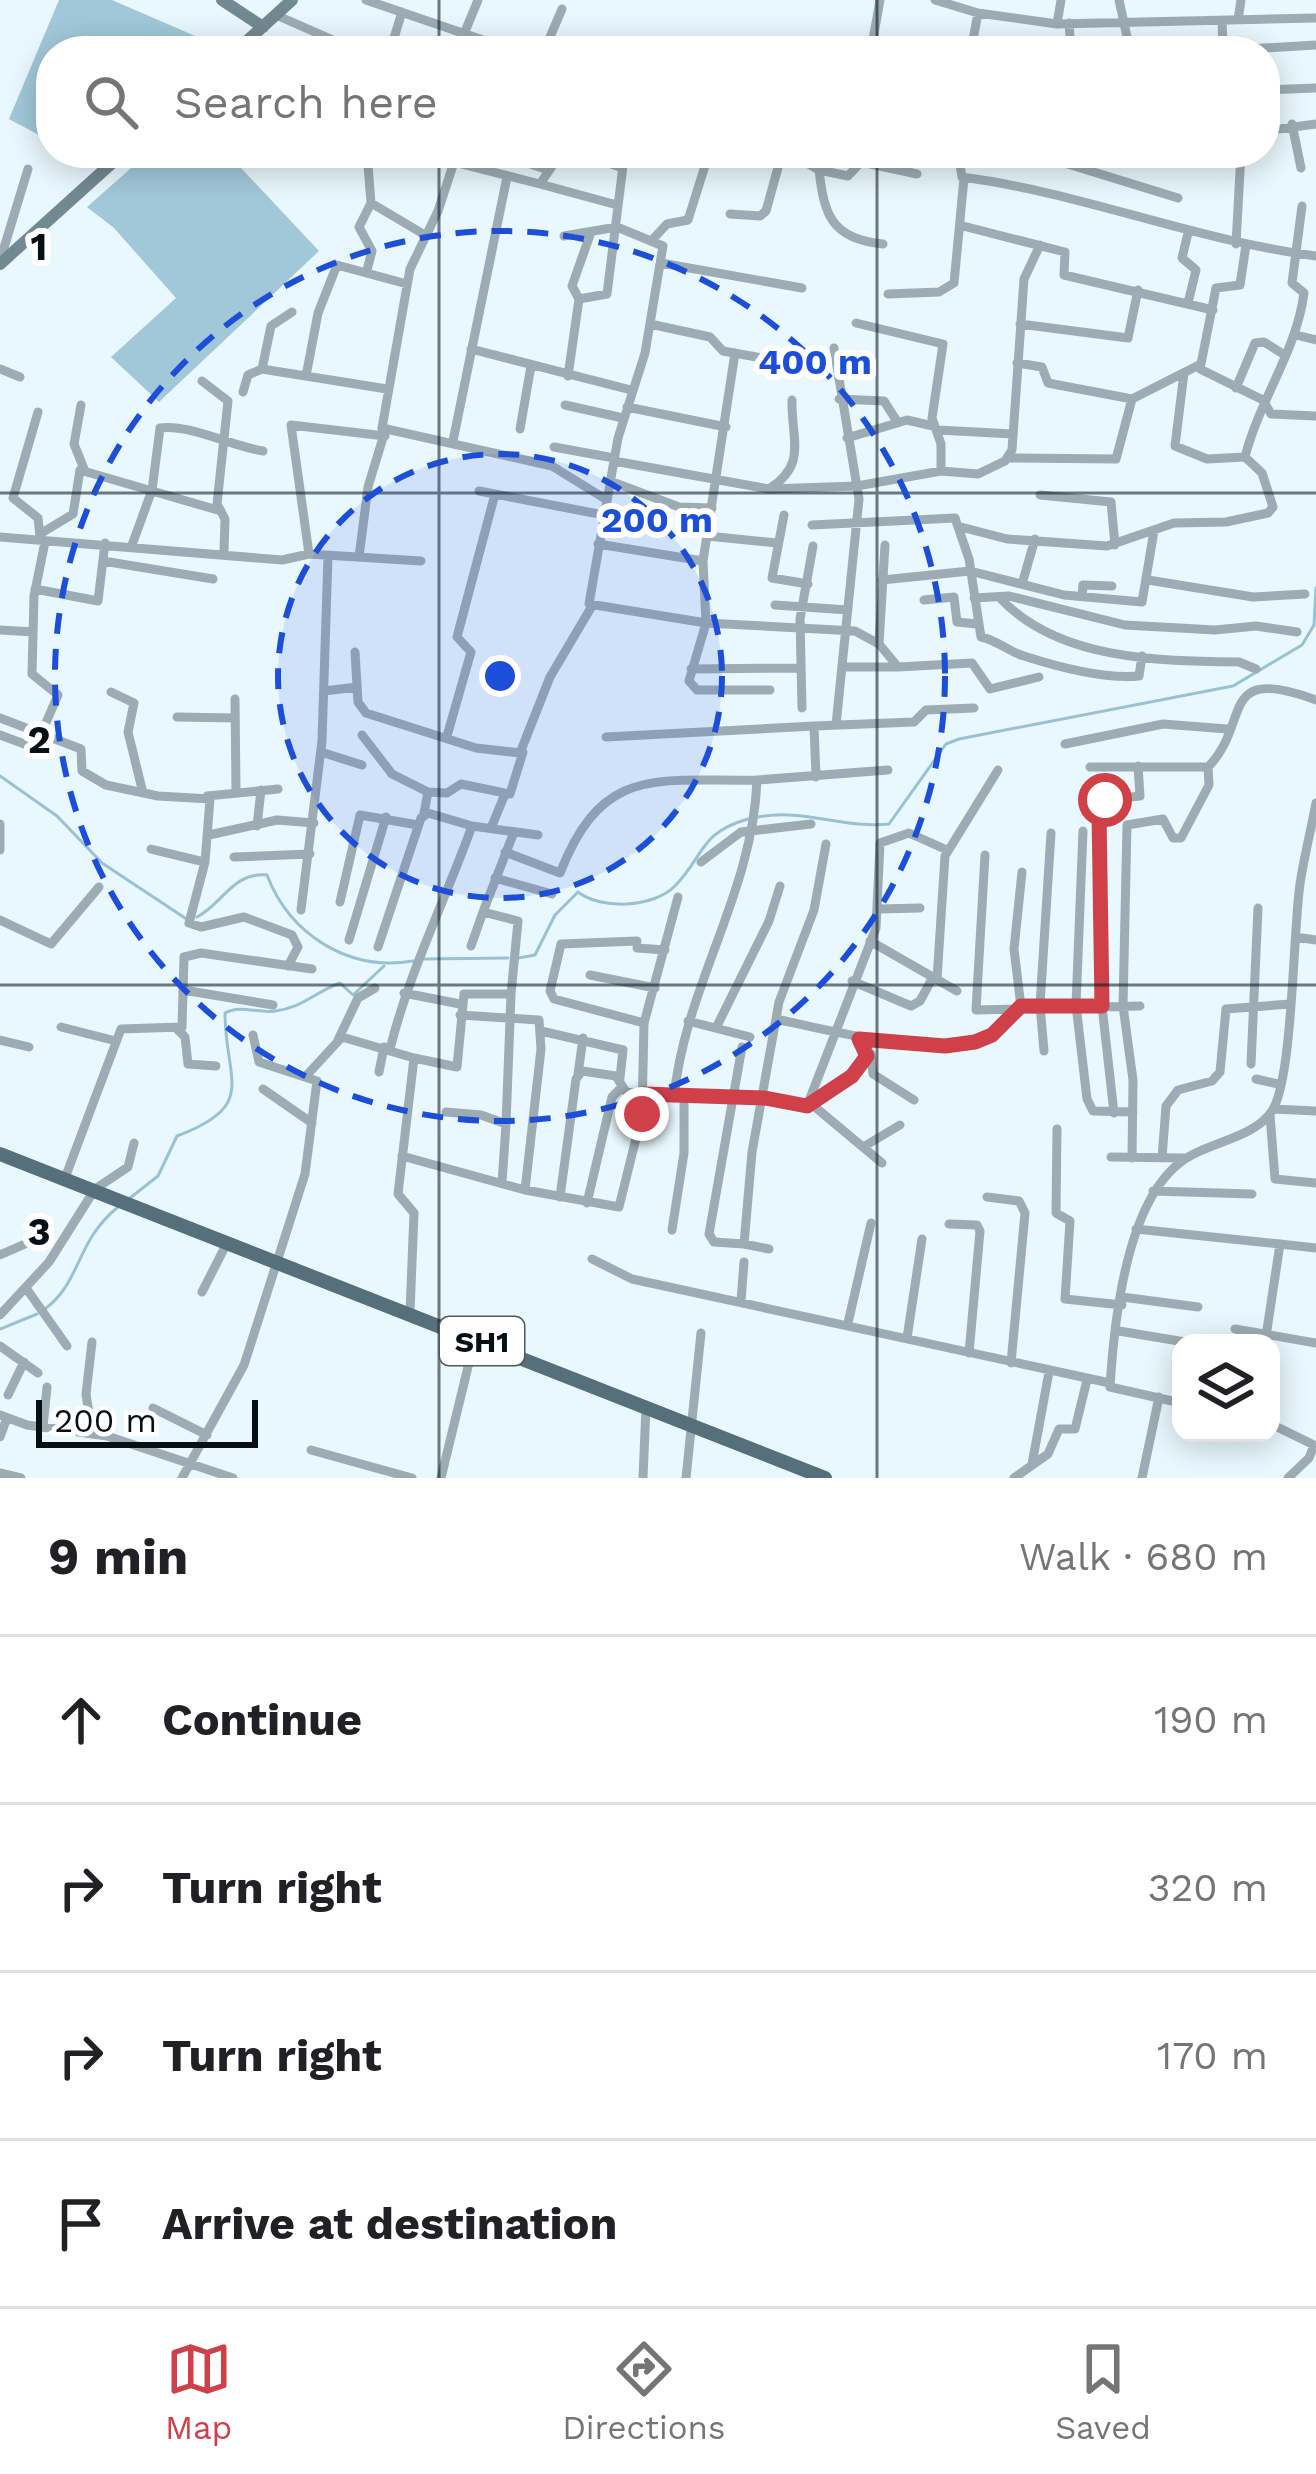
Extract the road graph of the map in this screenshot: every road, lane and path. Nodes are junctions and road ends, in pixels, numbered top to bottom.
1 (222, 0) edge
2 (292, 0) edge
3 (370, 0) edge
4 (478, 0) edge
5 (880, 0) edge
6 (1061, 0) edge
7 (1119, 0) edge
8 (1241, 0) edge
9 (939, 1) edge
10 (562, 9) dead end
11 (402, 12) junction
12 (978, 13) junction
13 (276, 15) junction
14 (1316, 18) edge
15 (1238, 20) junction
16 (1222, 21) junction
17 (1063, 23) junction
18 (1121, 23) junction
19 (263, 27) junction
20 (464, 34) junction
21 (255, 36) edge
22 (324, 36) edge
23 (395, 36) edge
24 (468, 36) edge
25 (550, 36) edge
26 (874, 36) edge
27 (974, 36) edge
28 (1067, 36) edge
29 (1125, 36) edge
30 (1223, 36) edge
31 (1316, 45) edge
32 (1280, 47) edge
33 (1316, 88) edge
34 (1280, 89) edge
35 (1292, 124) junction
36 (1316, 124) edge
37 (1280, 127) edge
38 (106, 168) edge
39 (368, 168) edge
40 (451, 168) edge
41 (482, 168) edge
42 (542, 168) edge
43 (623, 168) edge
44 (705, 168) edge
45 (781, 168) edge
46 (815, 168) edge
47 (855, 168) edge
48 (892, 168) edge
49 (957, 168) edge
50 (1081, 168) edge
51 (1241, 168) edge
52 (1301, 168) dead end
53 (28, 169) dead end
54 (548, 170) joint
55 (819, 170) junction
56 (917, 173) dead end
57 (506, 177) junction
58 (964, 178) junction
59 (541, 184) junction
60 (1178, 198) dead end
61 (371, 202) junction
62 (617, 206) junction
63 (1302, 206) dead end
64 (730, 214) dead end
65 (963, 226) junction
66 (617, 227) junction
67 (1188, 233) junction
68 (425, 235) junction
69 (590, 235) junction
70 (564, 236) dead end
71 (653, 239) junction
72 (883, 244) dead end
73 (1241, 244) junction
74 (1040, 245) junction
75 (1294, 253) junction
76 (1316, 256) edge
77 (0, 262) edge
78 (661, 263) junction
79 (367, 270) junction
80 (406, 284) junction
81 (802, 288) dead end
82 (1138, 290) junction
83 (888, 294) dead end
84 (579, 299) junction
85 (1303, 302) junction
86 (1316, 302) edge
87 (1188, 303) junction
88 (1213, 310) junction
89 (292, 312) dead end
90 (856, 323) dead end
91 (650, 324) junction
92 (1020, 324) junction
93 (1296, 335) junction
94 (1316, 340) edge
95 (471, 349) junction
96 (834, 349) dead end
97 (735, 353) junction
98 (1282, 354) junction
99 (1017, 363) junction
100 (790, 364) dead end
101 (1199, 365) junction
102 (531, 366) junction
103 (0, 369) edge
104 (262, 369) junction
105 (1184, 374) junction
106 (305, 376) junction
107 (568, 376) junction
108 (20, 377) dead end
109 (202, 381) dead end
110 (1236, 388) junction
111 (387, 389) junction
112 (631, 391) junction
113 (243, 392) dead end
114 (839, 399) junction
115 (1132, 399) junction
116 (792, 400) dead end
117 (565, 404) dead end
118 (81, 405) dead end
119 (1265, 406) junction
120 (38, 412) dead end
121 (625, 413) junction
122 (1316, 416) edge
123 (898, 423) junction
124 (726, 427) junction
125 (936, 428) junction
126 (520, 429) dead end
127 (385, 433) junction
128 (1013, 434) junction
129 (847, 438) junction
130 (453, 441) junction
131 (224, 445) junction
132 (554, 447) dead end
133 (263, 451) dead end
134 (1245, 457) junction
135 (1008, 458) junction
136 (614, 460) junction
137 (83, 470) junction
138 (941, 471) junction
139 (610, 482) junction
140 (717, 482) junction
141 (857, 486) junction
142 (769, 489) junction
143 (152, 490) junction
144 (479, 491) dead end
145 (495, 494) junction
146 (1040, 495) dead end
147 (607, 500) junction
148 (712, 508) junction
149 (221, 512) junction
150 (784, 514) dead end
151 (604, 515) junction
152 (856, 520) junction
153 (812, 525) dead end
154 (961, 527) junction
155 (1154, 531) junction
156 (707, 536) junction
157 (0, 537) edge
158 (42, 539) junction
159 (1034, 539) junction
160 (104, 543) junction
161 (777, 543) junction
162 (132, 544) junction
163 (598, 544) junction
164 (885, 544) dead end
165 (1115, 545) junction
166 (812, 546) dead end
167 (224, 551) junction
168 (309, 554) junction
169 (328, 556) junction
170 (359, 557) junction
171 (103, 561) junction
172 (421, 561) dead end
173 (703, 561) junction
174 (970, 571) junction
175 (213, 579) dead end
176 (882, 580) junction
177 (1148, 580) junction
178 (808, 584) junction
179 (1022, 584) junction
180 (1112, 586) dead end
181 (35, 589) junction
182 (1305, 594) dead end
183 (1082, 596) junction
184 (999, 597) junction
185 (974, 598) junction
186 (924, 600) dead end
187 (775, 605) dead end
188 (592, 606) junction
189 (806, 607) junction
190 (848, 610) junction
191 (706, 623) junction
192 (976, 624) junction
193 (802, 628) junction
194 (0, 630) edge
195 (846, 630) junction
196 (33, 632) junction
197 (1297, 632) dead end
198 (880, 644) junction
199 (958, 649) dead end
200 (355, 652) dead end
201 (1142, 656) junction
202 (965, 663) junction
203 (845, 667) junction
204 (898, 667) junction
205 (797, 668) dead end
206 (691, 669) junction
207 (1256, 669) dead end
208 (1039, 677) dead end
209 (357, 687) junction
210 (770, 690) dead end
211 (324, 691) junction
212 (111, 692) dead end
213 (235, 699) dead end
214 (1316, 700) edge
215 (802, 708) dead end
216 (974, 708) dead end
217 (177, 717) dead end
218 (0, 718) edge
219 (235, 718) junction
220 (836, 725) junction
221 (814, 726) junction
222 (1227, 729) junction
223 (0, 735) edge
224 (45, 735) junction
225 (362, 735) dead end
226 (447, 736) junction
227 (606, 737) dead end
228 (1065, 744) dead end
229 (524, 750) junction
230 (321, 752) junction
231 (362, 765) dead end
232 (1138, 766) junction
233 (1090, 767) dead end
234 (1208, 767) junction
235 (888, 770) dead end
236 (998, 770) dead end
237 (816, 778) junction
238 (757, 780) junction
239 (278, 789) dead end
240 (261, 790) junction
241 (236, 791) junction
242 (428, 792) junction
243 (143, 793) junction
244 (505, 794) junction
245 (207, 796) junction
246 (1316, 810) edge
247 (424, 813) junction
248 (386, 817) junction
249 (314, 823) junction
250 (0, 824) edge
251 (811, 824) dead end
252 (418, 825) junction
253 (257, 826) junction
254 (472, 826) junction
255 (491, 828) junction
256 (754, 828) junction
257 (1083, 831) dead end
258 (514, 832) junction
259 (1051, 833) dead end
260 (209, 835) junction
261 (538, 835) dead end
262 (826, 844) dead end
263 (152, 848) dead end
264 (0, 850) edge
265 (947, 850) junction
266 (505, 852) junction
267 (310, 854) junction
268 (985, 855) dead end
269 (235, 857) dead end
270 (205, 862) junction
271 (701, 862) dead end
272 (1022, 872) dead end
273 (496, 878) junction
274 (780, 886) dead end
275 (99, 887) dead end
276 (552, 894) dead end
277 (678, 897) dead end
278 (340, 902) dead end
279 (920, 908) dead end
280 (1258, 908) dead end
281 (878, 909) junction
282 (301, 910) dead end
283 (482, 912) junction
284 (0, 920) edge
285 (1296, 937) junction
286 (349, 940) dead end
287 (870, 940) junction
288 (1316, 940) edge
289 (472, 946) dead end
290 (378, 947) dead end
291 (665, 950) junction
292 (288, 965) junction
293 (313, 969) dead end
294 (590, 975) dead end
295 (935, 978) junction
296 (851, 981) junction
297 (374, 988) dead end
298 (655, 988) junction
299 (183, 990) junction
300 (957, 991) dead end
301 (404, 993) junction
302 (511, 994) junction
303 (1251, 1004) junction
304 (1290, 1004) junction
305 (274, 1005) dead end
306 (1040, 1005) junction
307 (1076, 1005) junction
308 (1102, 1006) junction
309 (1124, 1006) junction
310 (1140, 1006) dead end
311 (1017, 1008) junction
312 (460, 1009) junction
313 (511, 1016) junction
314 (776, 1019) junction
315 (688, 1021) junction
316 (644, 1022) junction
317 (61, 1027) dead end
318 (716, 1028) junction
319 (178, 1030) junction
320 (541, 1030) junction
321 (833, 1032) junction
322 (253, 1035) dead end
323 (750, 1037) dead end
324 (583, 1038) junction
325 (859, 1039) junction
326 (0, 1040) edge
327 (338, 1040) junction
328 (116, 1041) junction
329 (874, 1043) junction
330 (29, 1047) dead end
331 (742, 1047) dead end
332 (387, 1048) junction
333 (1043, 1051) dead end
334 (414, 1058) junction
335 (1251, 1064) dead end
336 (216, 1066) dead end
337 (379, 1072) dead end
338 (578, 1074) junction
339 (306, 1076) junction
340 (1256, 1079) dead end
341 (621, 1083) junction
342 (1278, 1084) junction
343 (263, 1089) dead end
344 (643, 1094) junction
345 (734, 1096) junction
346 (679, 1097) junction
347 (765, 1098) junction
348 (914, 1100) dead end
349 (809, 1102) junction
350 (1316, 1111) edge
351 (446, 1112) dead end
352 (1114, 1112) junction
353 (1132, 1112) junction
354 (1272, 1112) junction
355 (312, 1123) junction
356 (506, 1124) junction
357 (900, 1126) dead end
358 (1057, 1129) dead end
359 (134, 1143) dead end
360 (863, 1147) junction
361 (0, 1149) edge
362 (402, 1156) junction
363 (1111, 1157) dead end
364 (1132, 1158) junction
365 (1162, 1158) junction
366 (1186, 1158) junction
367 (882, 1163) dead end
368 (66, 1175) junction
369 (502, 1183) junction
370 (1316, 1183) edge
371 (88, 1186) junction
372 (525, 1190) junction
373 (1153, 1191) junction
374 (1252, 1194) dead end
375 (988, 1196) dead end
376 (560, 1198) junction
377 (587, 1202) junction
378 (871, 1223) dead end
379 (949, 1224) dead end
380 (1136, 1228) junction
381 (673, 1230) dead end
382 (922, 1239) dead end
383 (229, 1240) junction
384 (25, 1244) dead end
385 (743, 1244) junction
386 (1280, 1244) junction
387 (1316, 1248) edge
388 (769, 1249) dead end
389 (0, 1255) edge
390 (277, 1259) junction
391 (592, 1259) dead end
392 (744, 1262) dead end
393 (26, 1288) junction
394 (202, 1292) dead end
395 (741, 1301) junction
396 (1122, 1301) junction
397 (1198, 1307) dead end
398 (410, 1312) junction
399 (0, 1316) edge
400 (848, 1323) junction
401 (1119, 1330) junction
402 (1235, 1330) dead end
403 (701, 1333) dead end
404 (1249, 1334) edge
405 (1268, 1334) edge
406 (475, 1338) junction
407 (907, 1338) junction
408 (1172, 1340) edge
409 (1280, 1340) edge
410 (92, 1342) dead end
411 (1316, 1343) edge
412 (0, 1346) edge
413 (67, 1346) dead end
414 (969, 1353) junction
415 (24, 1362) junction
416 (1011, 1363) junction
417 (1049, 1372) junction
418 (38, 1373) dead end
419 (1087, 1380) junction
420 (1110, 1383) junction
421 (47, 1388) dead end
422 (8, 1395) dead end
423 (1159, 1396) junction
424 (1172, 1401) edge
425 (646, 1407) junction
426 (152, 1408) dead end
427 (4, 1417) edge
428 (693, 1426) junction
429 (44, 1427) junction
430 (1280, 1429) edge
431 (92, 1434) junction
432 (207, 1435) junction
433 (0, 1438) edge
434 (1315, 1447) edge
435 (311, 1450) dead end
436 (189, 1464) junction
437 (1032, 1464) junction
438 (0, 1473) edge
439 (20, 1478) edge
440 (182, 1478) edge
441 (233, 1478) edge
442 (412, 1478) edge
443 (441, 1478) edge
444 (643, 1478) edge
445 (686, 1478) edge
446 (825, 1478) edge
447 (1014, 1478) edge
448 (1142, 1478) edge
449 (1288, 1478) edge

1 - 19 main road
2 - 13 main road
3 - 11 street
4 - 20 street
5 - 26 street
6 - 17 street
7 - 18 street
8 - 15 street
9 - 12 street
10 - 25 street
11 - 20 street
11 - 23 street
12 - 17 street
12 - 27 street
13 - 19 main road
13 - 22 street
14 - 15 street
15 - 16 street
16 - 18 street
16 - 30 street
17 - 18 street
17 - 28 street
18 - 29 street
19 - 21 main road
20 - 24 street
31 - 32 street
33 - 34 street
35 - 36 street
35 - 37 street
35 - 52 street
38 - 77 main road
39 - 61 street
40 - 68 street
41 - 57 street
42 - 54 street
43 - 62 street
44 - 71 street
45 - 64 street
46 - 55 street
47 - 55 street
48 - 56 street
49 - 58 street
50 - 60 street
51 - 73 street
53 - 77 street
54 - 59 street
55 - 72 street
57 - 59 street
57 - 95 street
58 - 65 street
58 - 67 street
59 - 62 street
61 - 68 street
61 - 79 street
62 - 66 street
63 - 75 street
65 - 74 street
65 - 83 street
66 - 69 street
66 - 71 street
66 - 84 street
67 - 73 street
67 - 87 street
68 - 80 street
69 - 70 street
69 - 84 street
71 - 78 street
73 - 75 street
73 - 88 street
74 - 82 street
74 - 92 street
75 - 76 street
75 - 85 street
78 - 81 street
78 - 91 street
79 - 80 street
79 - 106 street
80 - 111 street
82 - 87 street
82 - 92 street
84 - 107 street
85 - 86 street
85 - 93 street
87 - 88 street
88 - 101 street
89 - 104 street
90 - 125 street
91 - 97 street
91 - 112 street
92 - 99 street
93 - 94 street
93 - 98 street
95 - 102 street
95 - 130 street
96 - 114 street
97 - 100 street
97 - 124 street
98 - 110 street
98 - 119 street
99 - 115 street
99 - 128 street
101 - 105 street
101 - 110 street
102 - 107 street
102 - 126 street
103 - 108 street
104 - 106 street
104 - 113 street
105 - 115 street
105 - 134 street
106 - 111 street
107 - 112 street
109 - 131 street
110 - 119 street
111 - 127 street
112 - 121 street
114 - 123 street
114 - 129 street
115 - 135 street
116 - 142 street
117 - 121 street
118 - 137 street
119 - 122 street
119 - 134 street
120 - 158 street
121 - 124 street
121 - 136 street
123 - 125 street
123 - 129 street
124 - 140 street
125 - 128 street
125 - 138 street
127 - 130 street
127 - 168 street
127 - 170 street
128 - 135 street
129 - 141 street
130 - 147 street
131 - 133 street
131 - 143 street
131 - 149 street
132 - 136 street
134 - 155 street
135 - 138 street
136 - 139 street
136 - 140 street
137 - 143 street
137 - 158 street
138 - 141 street
139 - 147 street
139 - 148 street
140 - 142 street
140 - 148 street
141 - 142 street
141 - 152 street
143 - 149 street
143 - 162 street
144 - 145 street
145 - 151 street
145 - 226 street
146 - 165 street
147 - 151 street
148 - 156 street
149 - 167 street
150 - 161 street
151 - 163 street
152 - 153 street
152 - 154 street
152 - 190 street
154 - 159 street
154 - 174 street
155 - 165 street
155 - 177 street
156 - 161 street
156 - 173 street
157 - 158 street
158 - 160 street
158 - 181 street
159 - 165 street
159 - 179 street
160 - 162 street
160 - 171 street
161 - 178 street
162 - 167 street
163 - 173 street
163 - 188 street
164 - 176 street
166 - 178 street
167 - 168 street
168 - 169 street
169 - 170 street
169 - 211 street
170 - 172 street
171 - 175 street
171 - 181 street
173 - 191 street
174 - 176 street
174 - 179 street
174 - 185 street
176 - 198 street
177 - 182 street
177 - 183 street
178 - 189 street
179 - 183 street
180 - 183 street
181 - 196 street
184 - 185 street
184 - 197 street
184 - 201 street
185 - 192 street
186 - 192 street
187 - 189 street
188 - 191 street
188 - 229 street
189 - 190 street
189 - 193 street
190 - 195 street
191 - 193 street
191 - 206 street
192 - 201 street
193 - 195 street
193 - 215 street
194 - 196 street
195 - 198 street
195 - 203 street
196 - 224 street
198 - 204 street
199 - 202 street
200 - 209 street
201 - 207 street
202 - 204 street
202 - 208 street
203 - 204 street
203 - 220 street
205 - 206 street
206 - 210 street
209 - 211 street
209 - 226 street
211 - 230 street
212 - 243 street
213 - 219 street
214 - 222 street
216 - 220 street
217 - 219 street
218 - 224 street
219 - 241 street
220 - 221 street
221 - 227 street
221 - 237 street
222 - 228 street
222 - 234 street
223 - 224 street
224 - 243 street
225 - 242 street
226 - 229 street
229 - 244 street
230 - 231 street
230 - 249 street
232 - 233 street
232 - 234 street
232 - 308 street
234 - 309 street
235 - 237 street
236 - 265 street
237 - 238 street
238 - 256 street
238 - 266 street
239 - 240 street
240 - 241 street
240 - 253 street
241 - 245 street
242 - 244 street
242 - 247 street
243 - 245 street
244 - 255 street
245 - 260 street
246 - 285 street
247 - 252 street
247 - 254 street
248 - 252 street
248 - 278 street
248 - 286 street
249 - 253 street
249 - 267 street
250 - 264 street
251 - 256 street
252 - 290 street
253 - 260 street
254 - 255 street
254 - 301 street
255 - 258 street
256 - 271 street
256 - 315 street
257 - 307 street
258 - 261 street
258 - 266 street
259 - 306 street
260 - 270 street
262 - 314 street
263 - 270 street
265 - 281 street
265 - 295 street
266 - 273 street
267 - 269 street
267 - 282 street
268 - 311 street
270 - 292 street
272 - 311 street
273 - 276 street
273 - 283 street
274 - 318 street
275 - 284 street
277 - 291 street
279 - 281 street
280 - 303 street
281 - 287 street
283 - 289 street
283 - 302 street
285 - 288 street
285 - 304 street
287 - 295 street
287 - 296 street
291 - 298 street
291 - 316 street
292 - 293 street
292 - 299 street
294 - 298 street
295 - 296 street
295 - 300 street
296 - 321 street
297 - 327 street
298 - 316 street
299 - 305 street
299 - 319 street
301 - 312 street
301 - 332 street
302 - 312 street
302 - 313 street
303 - 304 street
303 - 335 street
303 - 365 street
304 - 342 street
306 - 307 street
306 - 311 street
306 - 333 street
307 - 308 street
307 - 352 street
308 - 309 street
308 - 352 street
309 - 310 street
309 - 353 street
311 - 329 street
312 - 313 street
312 - 334 street
313 - 320 street
313 - 356 street
314 - 321 street
314 - 347 street
315 - 318 street
315 - 346 street
316 - 344 street
317 - 328 street
318 - 323 street
319 - 328 street
319 - 336 street
320 - 324 street
320 - 372 street
321 - 325 street
321 - 349 street
322 - 339 street
324 - 338 street
324 - 341 street
325 - 329 street
325 - 349 street
326 - 330 street
327 - 332 street
327 - 339 street
328 - 368 street
329 - 348 street
331 - 345 street
332 - 334 street
332 - 337 street
334 - 362 street
338 - 341 street
338 - 376 street
339 - 355 street
340 - 342 street
341 - 344 street
341 - 377 street
342 - 354 street
343 - 355 street
344 - 346 street
344 - 377 street
345 - 346 street
345 - 347 street
345 - 385 street
346 - 381 street
347 - 349 street
347 - 385 street
349 - 360 street
350 - 354 street
351 - 356 street
352 - 353 street
353 - 364 street
354 - 366 street
354 - 370 street
355 - 390 street
356 - 369 street
357 - 360 street
358 - 396 street
359 - 371 street
360 - 367 street
361 - 368 main road
362 - 369 street
362 - 398 street
363 - 364 street
364 - 365 street
365 - 366 street
366 - 373 street
368 - 371 main road
369 - 372 street
371 - 383 main road, SH1
371 - 393 street
372 - 376 street
373 - 374 street
373 - 380 street
375 - 416 street
376 - 377 street
378 - 400 street
379 - 414 street
380 - 386 street
380 - 396 street
382 - 407 street
383 - 390 main road, SH1
383 - 394 street
384 - 389 street
385 - 388 street
386 - 387 street
386 - 405 street
390 - 398 main road, SH1
390 - 432 street
391 - 395 street
392 - 395 street
393 - 399 street
393 - 413 street
395 - 400 street
396 - 397 street
396 - 401 street
398 - 406 main road, SH1
400 - 407 street
401 - 408 street
401 - 420 street
402 - 404 street
403 - 428 street
406 - 425 main road, SH1
406 - 443 street
407 - 414 street
409 - 411 street
410 - 431 street
412 - 415 street
414 - 416 street
415 - 418 street
415 - 422 street
416 - 417 street
417 - 419 street
417 - 437 street
419 - 420 street
419 - 437 street
420 - 423 street
421 - 429 street
423 - 424 street
423 - 448 street
425 - 428 main road, SH1
425 - 444 street
426 - 432 street
427 - 429 street
427 - 433 street
428 - 445 street
428 - 446 main road, SH1
429 - 431 street
430 - 434 street
431 - 436 street
432 - 436 street
434 - 449 street
435 - 442 street
436 - 440 street
436 - 441 street
437 - 447 street
438 - 439 street

